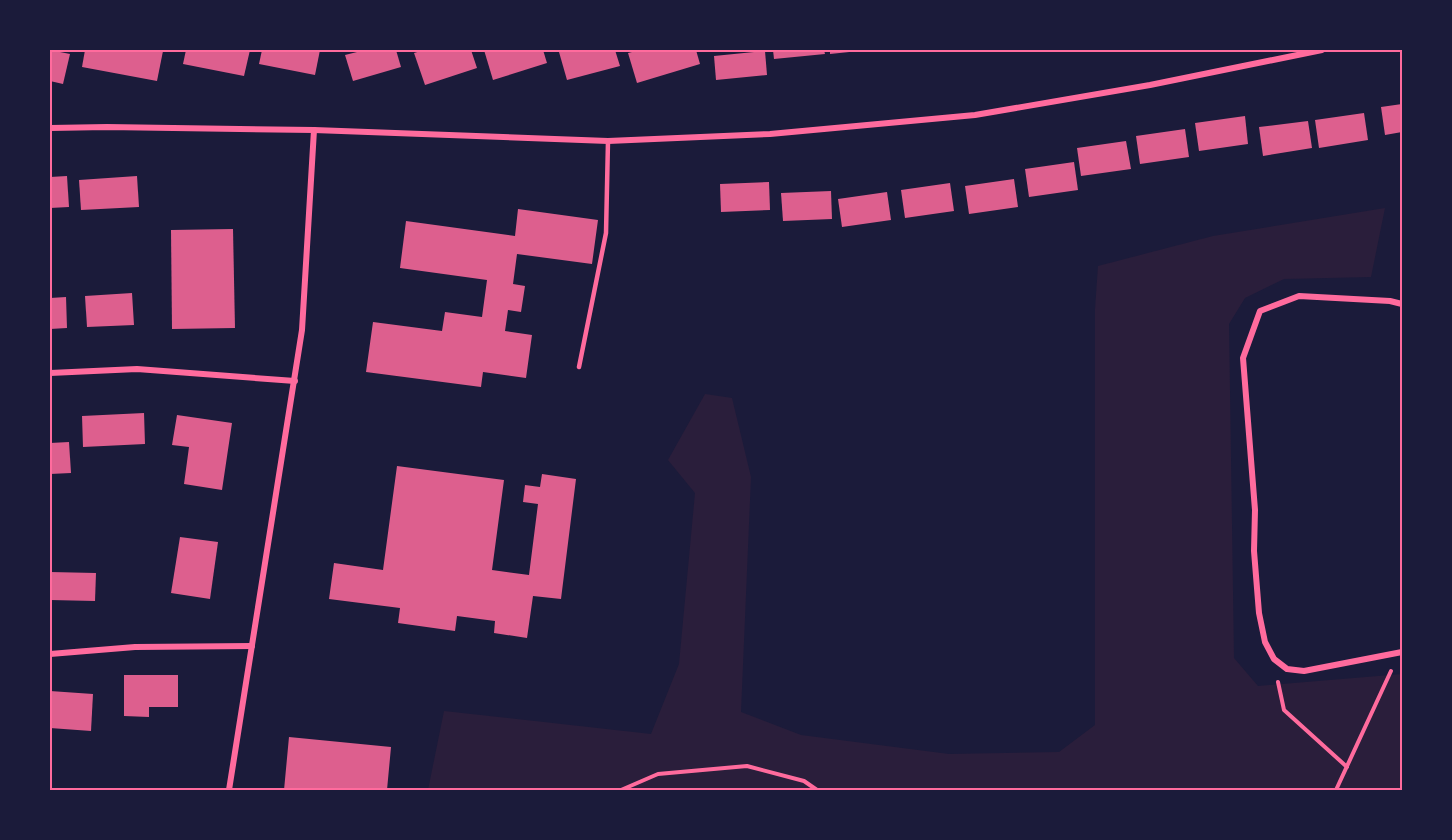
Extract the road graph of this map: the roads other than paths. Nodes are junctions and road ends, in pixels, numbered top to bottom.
1 (1322, 50) edge
2 (50, 128) edge
3 (314, 130) junction
4 (608, 141) junction
5 (1402, 304) edge
6 (579, 367) dead end
7 (50, 373) edge
8 (295, 381) junction
9 (252, 646) junction
10 (1401, 652) edge
11 (50, 654) edge
12 (230, 790) edge

1 - 4 street
2 - 3 street
3 - 4 street
3 - 8 street
4 - 6 lane
5 - 10 street
7 - 8 street
8 - 9 street
9 - 11 street
9 - 12 street

